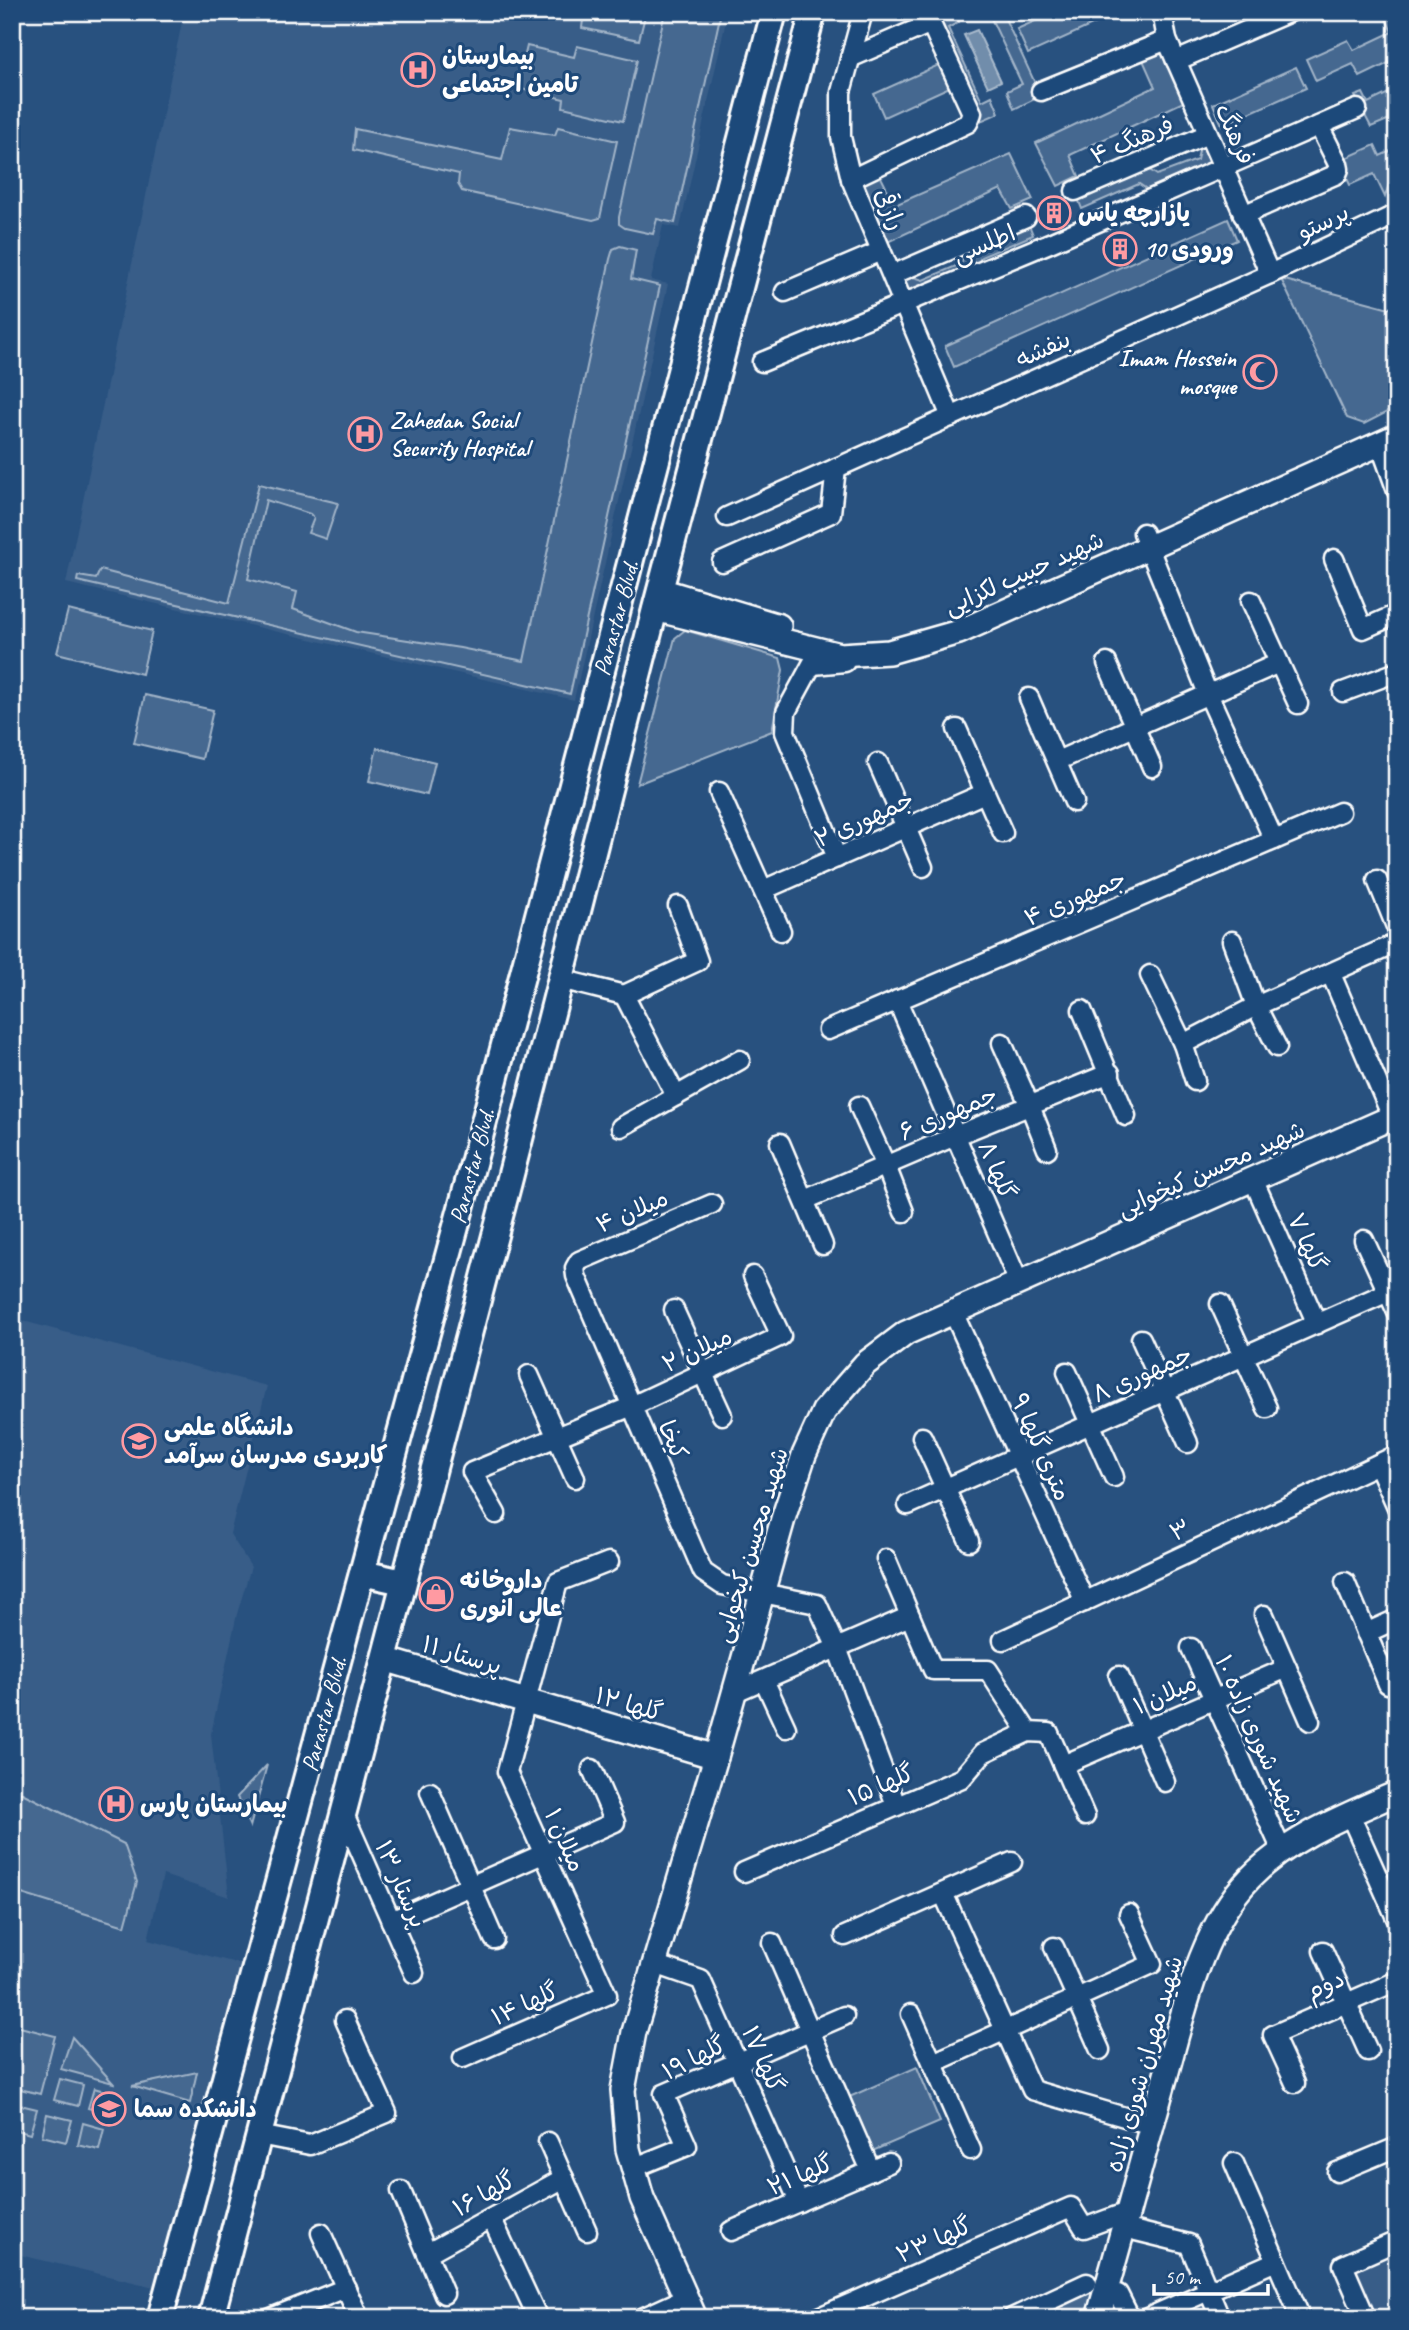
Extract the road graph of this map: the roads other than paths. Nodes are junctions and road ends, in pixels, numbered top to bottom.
1 (774, 12) edge
2 (813, 12) edge
3 (863, 12) edge
4 (1162, 12) edge
5 (1290, 12) edge
6 (1167, 40) junction
7 (850, 58) junction
8 (1176, 61) junction
9 (1041, 91) dead end
10 (1357, 109) dead end
11 (1319, 126) junction
12 (1208, 134) junction
13 (1223, 169) junction
14 (851, 179) junction
15 (1075, 191) dead end
16 (723, 204) junction
17 (761, 212) junction
18 (1397, 214) edge
19 (1243, 215) junction
20 (1026, 217) dead end
21 (881, 251) junction
22 (1270, 274) junction
23 (892, 275) junction
24 (785, 292) dead end
25 (904, 305) junction
26 (762, 362) dead end
27 (951, 417) junction
28 (1397, 420) edge
29 (1388, 440) edge
30 (1353, 448) junction
31 (836, 468) junction
32 (1397, 491) edge
33 (727, 517) dead end
34 (1149, 546) junction
35 (1334, 559) dead end
36 (722, 562) dead end
37 (658, 600) junction
38 (1251, 601) dead end
39 (1397, 614) edge
40 (818, 651) junction
41 (1107, 663) dead end
42 (1279, 663) junction
43 (1397, 672) edge
44 (1343, 692) dead end
45 (1208, 694) junction
46 (1029, 698) dead end
47 (1298, 704) dead end
48 (1136, 726) junction
49 (957, 729) dead end
50 (1057, 761) junction
51 (878, 763) dead end
52 (1152, 767) dead end
53 (719, 792) dead end
54 (985, 793) junction
55 (1074, 802) dead end
56 (1340, 812) dead end
57 (906, 827) junction
58 (1003, 833) dead end
59 (1274, 840) junction
60 (837, 858) junction
61 (923, 867) dead end
62 (1377, 880) dead end
63 (762, 890) junction
64 (678, 906) dead end
65 (1397, 929) edge
66 (781, 931) dead end
67 (1232, 941) dead end
68 (1397, 943) edge
69 (1331, 974) junction
70 (1150, 975) dead end
71 (561, 979) junction
72 (624, 995) junction
73 (897, 1000) junction
74 (1256, 1006) junction
75 (1082, 1010) dead end
76 (828, 1030) dead end
77 (1002, 1043) dead end
78 (1182, 1044) junction
79 (1277, 1047) dead end
80 (740, 1060) dead end
81 (1110, 1073) junction
82 (1195, 1081) dead end
83 (676, 1096) junction
84 (1030, 1105) junction
85 (859, 1107) dead end
86 (1126, 1116) dead end
87 (1394, 1116) edge
88 (621, 1127) dead end
89 (956, 1136) junction
90 (780, 1143) dead end
91 (1047, 1149) dead end
92 (886, 1166) junction
93 (1253, 1179) junction
94 (805, 1200) junction
95 (712, 1204) dead end
96 (904, 1212) dead end
97 (1364, 1240) dead end
98 (823, 1245) dead end
99 (575, 1268) joint
100 (753, 1276) dead end
101 (1019, 1283) junction
102 (1392, 1290) edge
103 (1220, 1304) dead end
104 (674, 1310) dead end
105 (953, 1312) junction
106 (1397, 1312) edge
107 (1317, 1324) junction
108 (1141, 1339) dead end
109 (1244, 1356) junction
110 (1067, 1372) dead end
111 (704, 1374) junction
112 (528, 1375) dead end
113 (1165, 1391) junction
114 (632, 1406) junction
115 (1267, 1408) dead end
116 (723, 1415) dead end
117 (1090, 1424) junction
118 (557, 1437) junction
119 (922, 1437) dead end
120 (1188, 1443) dead end
121 (1397, 1455) edge
122 (1018, 1456) junction
123 (1378, 1464) junction
124 (1114, 1476) dead end
125 (575, 1478) dead end
126 (945, 1488) junction
127 (908, 1505) dead end
128 (1397, 1507) edge
129 (496, 1514) dead end
130 (969, 1541) dead end
131 (886, 1559) dead end
132 (609, 1562) dead end
133 (362, 1573) junction
134 (403, 1582) junction
135 (1345, 1582) dead end
136 (761, 1593) junction
137 (1085, 1602) junction
138 (1264, 1615) dead end
139 (910, 1616) junction
140 (1397, 1619) edge
141 (1366, 1633) junction
142 (1003, 1640) dead end
143 (837, 1648) junction
144 (1191, 1648) dead end
145 (384, 1659) junction
146 (1287, 1668) junction
147 (1119, 1676) dead end
148 (764, 1680) junction
149 (1388, 1684) dead end
150 (733, 1693) junction
151 (1214, 1700) junction
152 (526, 1702) junction
153 (1310, 1721) dead end
154 (786, 1728) dead end
155 (1143, 1731) junction
156 (1028, 1732) junction
157 (716, 1757) junction
158 (1063, 1766) junction
159 (592, 1769) dead end
160 (1164, 1783) dead end
161 (430, 1791) dead end
162 (1397, 1793) edge
163 (896, 1804) junction
164 (1397, 1808) edge
165 (344, 1814) junction
166 (1085, 1816) dead end
167 (1352, 1820) junction
168 (1282, 1850) junction
169 (544, 1853) junction
170 (1012, 1862) dead end
171 (744, 1872) dead end
172 (471, 1886) junction
173 (943, 1893) junction
174 (1129, 1914) dead end
175 (1397, 1920) edge
176 (391, 1921) junction
177 (845, 1936) dead end
178 (494, 1939) dead end
179 (772, 1943) dead end
180 (1054, 1947) dead end
181 (1323, 1951) dead end
182 (655, 1964) junction
183 (414, 1973) dead end
184 (1397, 1981) edge
185 (607, 1995) joint
186 (1077, 1998) junction
187 (1346, 2003) junction
188 (911, 2014) dead end
189 (844, 2016) dead end
190 (345, 2020) dead end
191 (810, 2031) junction
192 (1005, 2031) junction
193 (1100, 2050) dead end
194 (1368, 2051) dead end
195 (463, 2058) dead end
196 (737, 2063) junction
197 (933, 2063) junction
198 (1295, 2083) dead end
199 (1152, 2125) junction
200 (259, 2135) junction
201 (548, 2142) dead end
202 (1397, 2147) edge
203 (971, 2150) dead end
204 (889, 2163) dead end
205 (1234, 2163) dead end
206 (633, 2168) junction
207 (872, 2171) junction
208 (1338, 2172) dead end
209 (564, 2178) junction
210 (401, 2191) dead end
211 (799, 2202) junction
212 (492, 2219) junction
213 (1133, 2221) junction
214 (587, 2231) dead end
215 (731, 2231) dead end
216 (321, 2233) dead end
217 (1397, 2241) edge
218 (428, 2253) junction
219 (1276, 2261) junction
220 (1087, 2283) dead end
221 (346, 2288) junction
222 (1208, 2291) junction
223 (444, 2294) dead end
224 (1118, 2294) junction
225 (691, 2308) edge
226 (850, 2311) edge
227 (1300, 2316) dead end
228 (160, 2318) edge
229 (211, 2318) edge
230 (271, 2318) edge
231 (359, 2318) edge
232 (538, 2318) edge
233 (642, 2318) edge
234 (817, 2318) edge
235 (1012, 2318) edge
236 (1098, 2318) edge
237 (1111, 2318) edge
238 (1129, 2318) edge
239 (1147, 2318) edge
240 (1220, 2318) edge
241 (1366, 2318) edge

1 - 16 main road, Parastar Blvd.
2 - 17 main road, Parastar Blvd.
3 - 7 street, رازقی
4 - 6 street, فرهنگ
5 - 8 street
6 - 8 street, فرهنگ
6 - 9 street
7 - 14 street, رازقی
7 - 14 street
8 - 12 street, فرهنگ
10 - 11 street, اطلسی
11 - 13 street, اطلسی
11 - 19 street
12 - 13 street, فرهنگ
12 - 15 street, فرهنگ ۴
13 - 19 street, فرهنگ
13 - 25 street, اطلسی
14 - 21 street, رازقی
16 - 17 main road
16 - 133 main road, Parastar Blvd.
17 - 37 main road, Parastar Blvd.
18 - 22 street, پرستو
19 - 22 street, فرهنگ
20 - 23 street
21 - 23 street, رازقی
21 - 24 street
22 - 27 street, بنفشه
23 - 25 street, رازقی
25 - 26 street, اطلسی
25 - 27 street, رازقی
27 - 31 street, بنفشه
28 - 30 street, شهید حبیب لکزایی
29 - 30 street, شهید حبیب لکزایی
29 - 32 street
30 - 34 street, شهید حبیب لکزایی
31 - 33 street, بنفشه
31 - 36 street
34 - 40 street, شهید حبیب لکزایی
34 - 45 street
35 - 39 street
37 - 40 street, شهید حبیب لکزایی
37 - 71 main road, Parastar Blvd.
38 - 42 street
40 - 60 street
41 - 48 street
42 - 45 street
42 - 47 street
43 - 44 street
45 - 48 street
45 - 59 street
46 - 50 street
48 - 50 street
48 - 52 street
49 - 54 street
50 - 55 street
51 - 57 street
53 - 63 street
54 - 57 street, جمهوری ۲
54 - 58 street
56 - 59 street, جمهوری ۴
57 - 60 street, جمهوری ۲
57 - 61 street
59 - 73 street, جمهوری ۴
60 - 63 street, جمهوری ۲
62 - 65 street
63 - 66 street
64 - 72 street
67 - 74 street
68 - 69 street
69 - 74 street
69 - 87 street
70 - 78 street
71 - 72 street
71 - 134 main road, Parastar Blvd.
72 - 83 street
73 - 76 street, جمهوری ۴
73 - 89 street, گلها ۸
74 - 78 street
74 - 79 street
75 - 81 street
77 - 84 street
78 - 82 street
80 - 83 street
81 - 84 street, جمهوری ۶
81 - 86 street
83 - 88 street
84 - 89 street, جمهوری ۶
84 - 91 street
85 - 92 street
87 - 93 street, شهید محسن کیخوایی
89 - 92 street, جمهوری ۶
89 - 101 street, گلها ۸
90 - 94 street
92 - 94 street, جمهوری ۶
92 - 96 street
93 - 101 street, شهید محسن کیخوایی
93 - 107 street, گلها ۷
94 - 98 street
95 - 99 street, میلان ۴
97 - 102 street
99 - 114 street, کیخا
100 - 111 street, میلان ۲
101 - 105 street, شهید محسن کیخوایی
102 - 106 street
102 - 107 street, جمهوری ۸
103 - 109 street
104 - 111 street
105 - 122 street, ۹ متری گلها
105 - 136 street, شهید محسن کیخوایی
107 - 109 street, جمهوری ۸
108 - 113 street
109 - 113 street, جمهوری ۸
109 - 115 street
110 - 117 street
111 - 114 street, میلان ۲
111 - 116 street
112 - 118 street
113 - 117 street, جمهوری ۸
113 - 120 street
114 - 118 street
114 - 136 street, کیخا
117 - 122 street, جمهوری ۸
117 - 124 street
118 - 125 street
118 - 129 street
119 - 126 street
121 - 123 street, ۳
122 - 126 street, جمهوری ۸
122 - 137 street, ۹ متری گلها
123 - 128 street
123 - 137 street, ۳
126 - 127 street, جمهوری ۸
126 - 130 street
131 - 139 street
132 - 152 street
133 - 134 main road
133 - 228 main road, Parastar Blvd.
134 - 145 main road, Parastar Blvd.
135 - 141 street
136 - 143 street, کیخا
136 - 150 street, شهید محسن کیخوایی
137 - 142 street, ۳
138 - 146 street
139 - 143 street
139 - 156 street
140 - 141 street
141 - 149 street
143 - 148 street
143 - 163 street
144 - 151 street, شهید شوری زاده ۱۰
145 - 152 street, پرستار ۱۱
145 - 165 main road, Parastar Blvd.
146 - 151 street, میلان ۱
146 - 153 street
147 - 155 street
148 - 150 street
148 - 154 street
150 - 157 street, شهید محسن کیخوایی
151 - 155 street, میلان ۱
151 - 168 street, شهید شوری زاده ۱۰
152 - 157 street, گلها ۱۲
152 - 169 street, میلان ۱
155 - 158 street, میلان ۱
155 - 160 street
156 - 158 street
156 - 163 street, گلها ۱۵
157 - 182 street, شهید محسن کیخوایی
158 - 166 street
159 - 169 street
161 - 172 street
162 - 167 street, شهید مهران شوری زاده
163 - 171 street, گلها ۱۵
164 - 167 street, شهید مهران شوری زاده
165 - 176 street, پرستار ۱۳
165 - 200 main road, Parastar Blvd.
167 - 168 street, شهید مهران شوری زاده
167 - 175 street
167 - 213 street, شهید مهران شوری زاده
168 - 199 street, شهید مهران شوری زاده
169 - 172 street
169 - 185 street, میلان ۱
170 - 173 street
172 - 176 street
172 - 178 street
173 - 177 street
173 - 192 street
174 - 186 street
176 - 183 street, پرستار ۱۳
179 - 191 street
180 - 186 street
181 - 187 street
182 - 196 street, گلها ۱۷
182 - 206 street, شهید محسن کیخوایی
184 - 187 street, دوم
185 - 195 street, گلها ۱۴
186 - 192 street
186 - 193 street
187 - 194 street
187 - 198 street, دوم
188 - 197 street
189 - 191 street, گلها ۱۹
190 - 200 street
191 - 196 street, گلها ۱۹
191 - 207 street
192 - 197 street
192 - 199 street
196 - 206 street, گلها ۱۹
196 - 211 street, گلها ۱۷
197 - 203 street
199 - 213 street, شهید مهران شوری زاده
200 - 229 main road, Parastar Blvd.
201 - 209 street
202 - 208 street
204 - 207 street, گلها ۲۱
205 - 219 street
206 - 225 street, شهید محسن کیخوایی
207 - 211 street, گلها ۲۱
209 - 212 street, گلها ۱۶
209 - 214 street
210 - 218 street
211 - 215 street, گلها ۲۱
212 - 218 street, گلها ۱۶
212 - 232 street
213 - 222 street
213 - 224 street, شهید مهران شوری زاده
213 - 226 street, گلها ۲۳
213 - 236 street, شهید مهران شوری زاده
216 - 221 street
217 - 241 street
218 - 223 street
219 - 222 street
219 - 227 street
220 - 235 street
221 - 230 street
221 - 231 street
222 - 239 street
222 - 240 street
224 - 237 street, شهید مهران شوری زاده
224 - 238 street
225 - 233 street
226 - 234 street, گلها ۲۳

